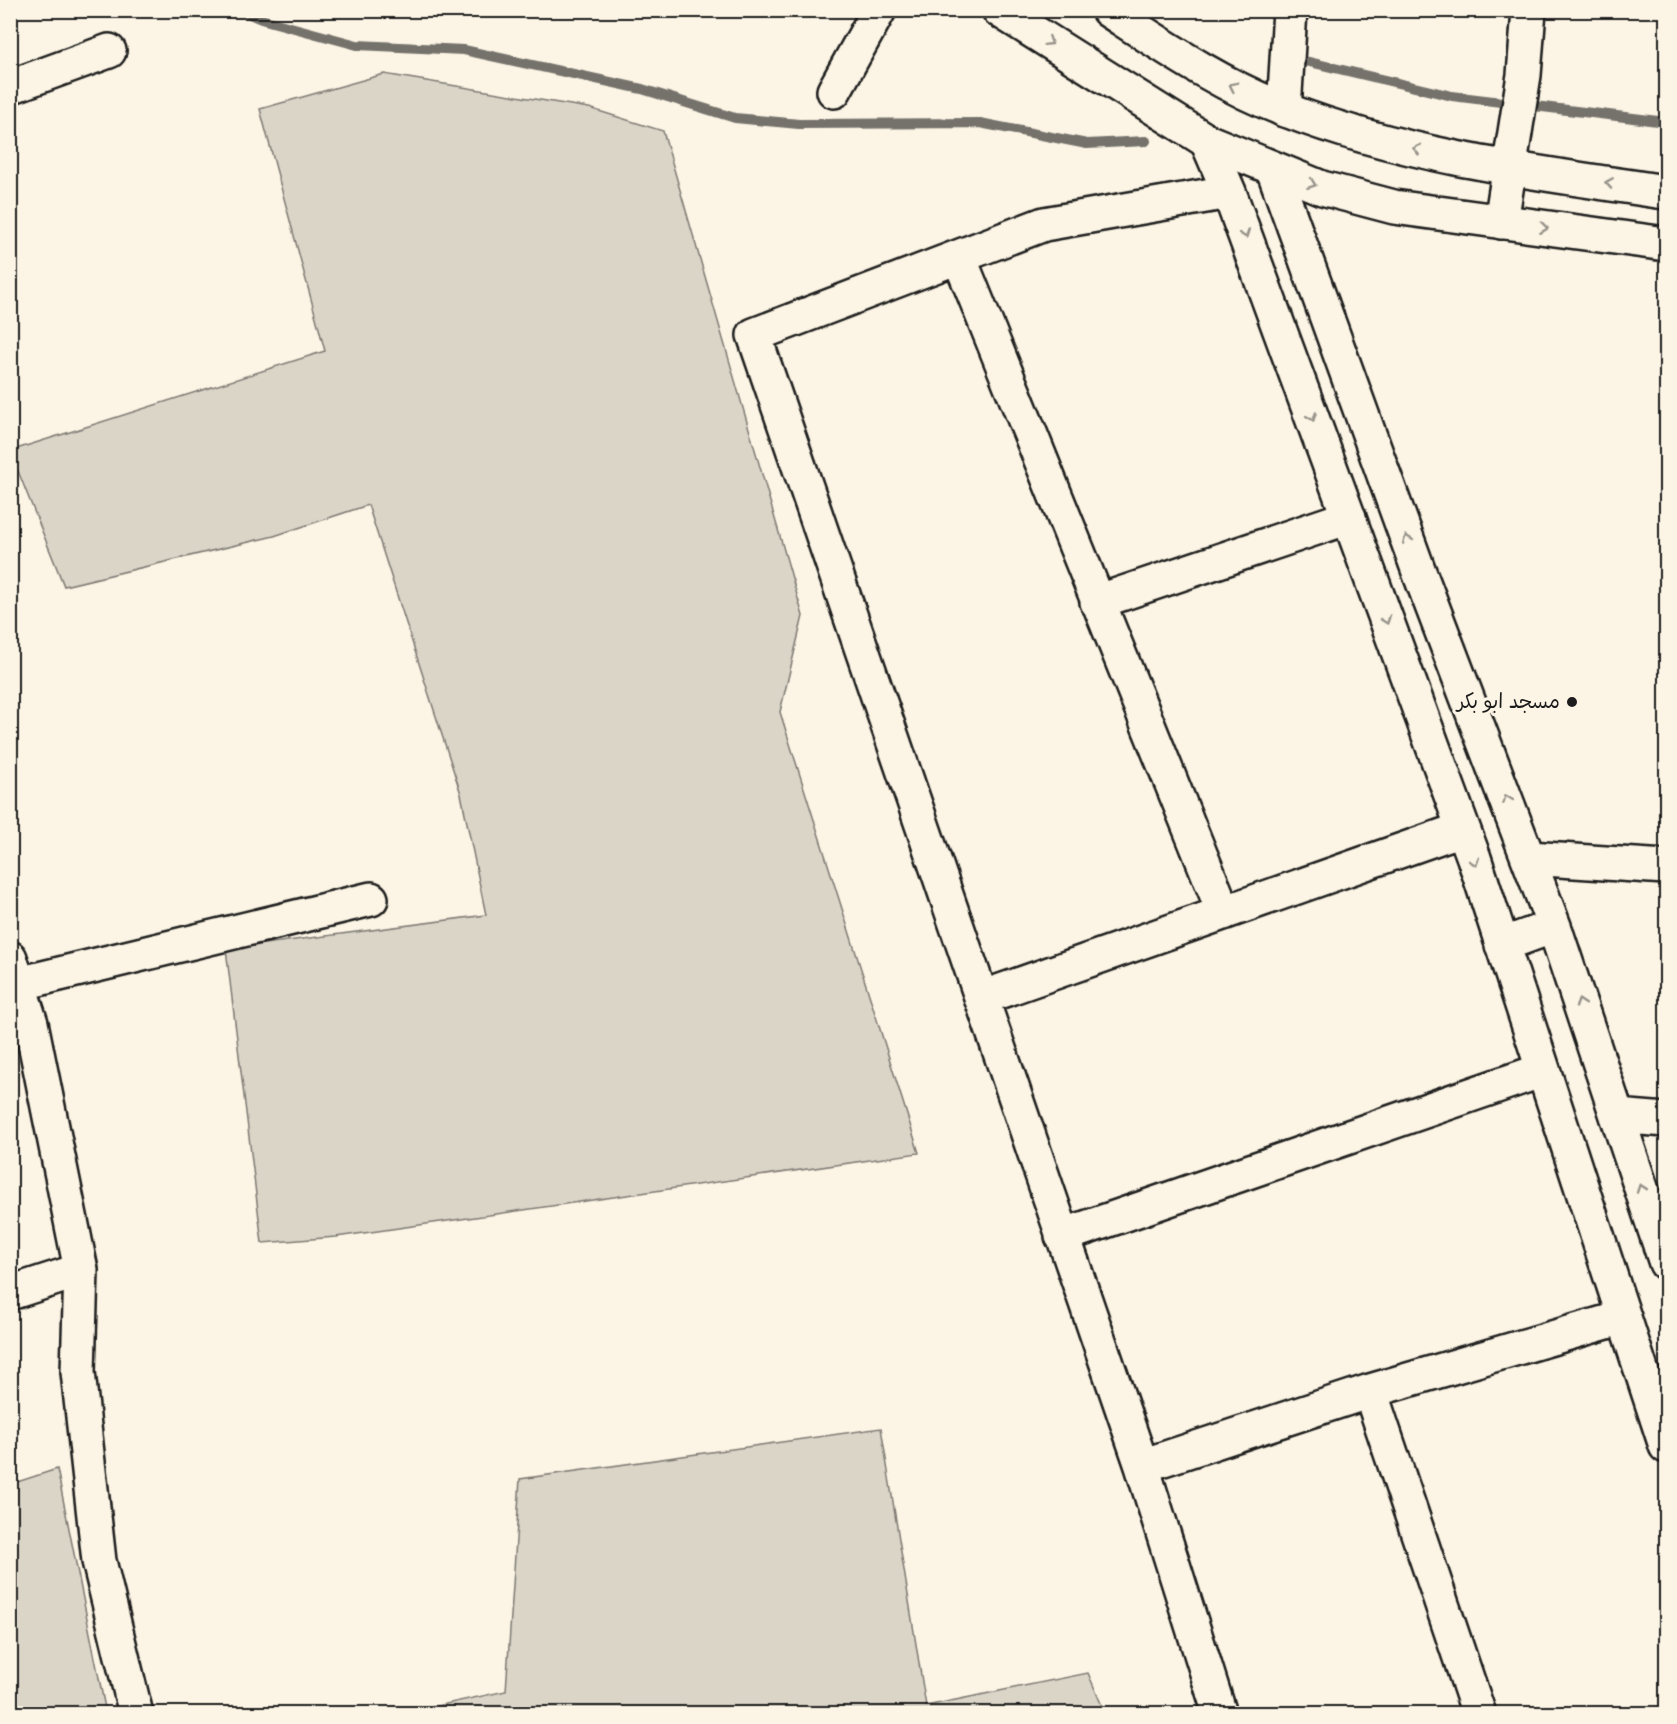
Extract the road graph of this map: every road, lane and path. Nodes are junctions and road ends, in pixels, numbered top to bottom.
1 (879, 10) edge
2 (999, 10) edge
3 (1108, 10) edge
4 (1290, 10) edge
5 (1529, 10) edge
6 (109, 51) dead end
7 (10, 87) edge
8 (834, 91) dead end
9 (1284, 110) junction
10 (1207, 141) junction
11 (1509, 168) junction
12 (1273, 170) junction
13 (1229, 192) junction
14 (1666, 192) edge
15 (1501, 222) junction
16 (1666, 244) edge
17 (959, 258) junction
18 (1349, 517) junction
19 (1418, 569) junction
20 (1374, 585) junction
21 (1097, 602) junction
22 (1462, 829) junction
23 (1529, 858) junction
24 (1666, 867) edge
25 (371, 899) dead end
26 (1224, 913) junction
27 (1554, 926) junction
28 (1502, 945) junction
29 (14, 971) edge
30 (981, 998) junction
31 (21, 1026) edge
32 (1543, 1070) junction
33 (1617, 1116) junction
34 (1666, 1120) edge
35 (1062, 1236) junction
36 (1666, 1263) edge
37 (81, 1270) junction
38 (10, 1293) edge
39 (1624, 1317) junction
40 (1370, 1391) junction
41 (1666, 1442) edge
42 (1142, 1466) junction
43 (136, 1713) edge
44 (1220, 1713) edge
45 (1479, 1713) edge

1 - 8 street
2 -> 10 street
9 -> 3 street
4 - 9 street
5 - 11 street
6 - 7 street
11 -> 9 street
10 - 12 street
10 - 13 street
14 -> 11 street
11 - 15 street
12 -> 15 street
19 -> 12 street
13 - 17 street
13 -> 18 street
15 -> 16 street
17 - 21 street
17 - 30 street
18 - 20 street
18 - 21 street
19 - 20 street
23 -> 19 street
20 -> 22 street
21 - 26 street
22 - 26 street
22 -> 28 street
23 - 24 street
23 - 27 street
25 - 29 street
26 - 30 street
27 - 28 street
33 -> 27 street
28 - 32 street
29 - 31 street
30 - 35 street
31 - 37 street
32 - 35 street
32 - 39 street
33 - 34 street
36 -> 33 street
35 - 42 street
37 - 38 street
37 - 43 street
39 - 40 street
39 - 41 street
40 - 42 street
40 - 45 street
42 - 44 street

